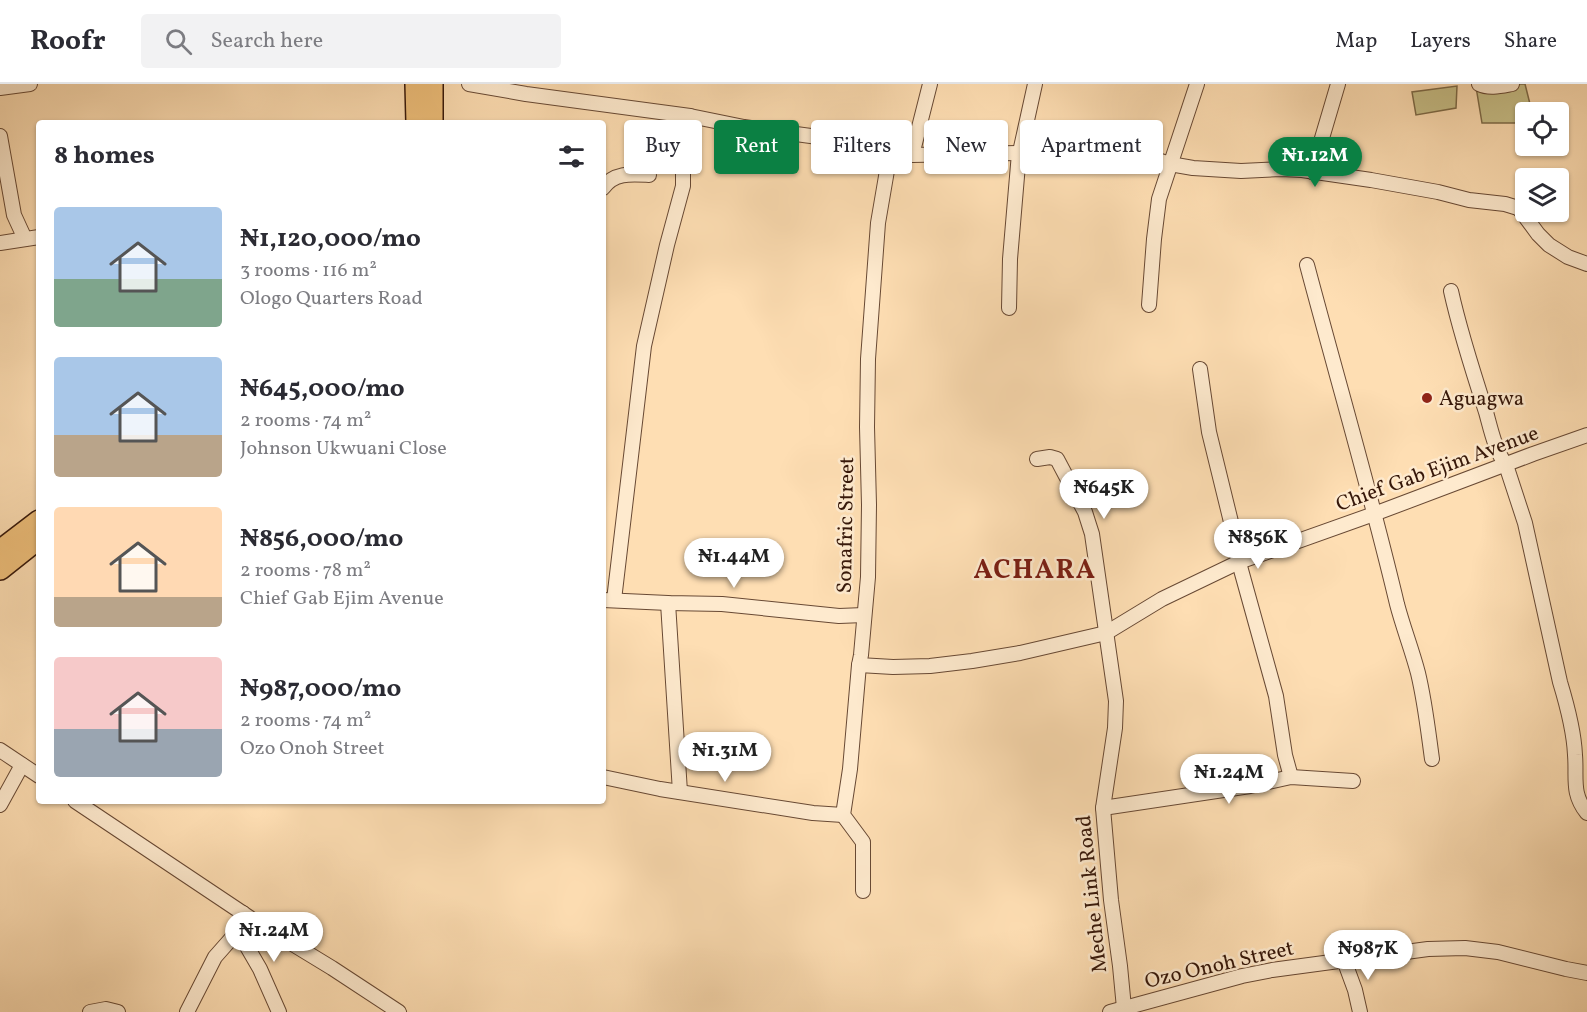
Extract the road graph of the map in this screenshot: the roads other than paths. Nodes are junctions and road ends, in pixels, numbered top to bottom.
1 (24, 84) edge
2 (416, 84) edge
3 (432, 84) edge
4 (469, 84) edge
5 (930, 84) edge
6 (1035, 84) edge
7 (1197, 84) edge
8 (1338, 84) edge
9 (1479, 84) edge
10 (1512, 84) edge
11 (0, 88) edge
12 (539, 90) edge
13 (690, 116) junction
14 (417, 120) edge
15 (432, 120) edge
16 (0, 136) edge
17 (811, 136) edge
18 (1018, 153) junction
19 (912, 155) joint
20 (1170, 164) junction
21 (1312, 172) junction
22 (886, 174) edge
23 (649, 175) dead end
24 (606, 184) edge
25 (32, 238) edge
26 (0, 243) edge
27 (1587, 264) edge
28 (1306, 265) dead end
29 (1451, 291) dead end
30 (1149, 305) dead end
31 (1009, 308) dead end
32 (1200, 369) dead end
33 (1587, 435) edge
34 (1037, 459) dead end
35 (1506, 465) junction
36 (1374, 514) junction
37 (36, 523) edge
38 (36, 540) edge
39 (0, 551) edge
40 (1239, 562) junction
41 (0, 569) edge
42 (609, 600) edge
43 (668, 603) junction
44 (864, 615) junction
45 (1106, 633) junction
46 (858, 665) junction
47 (0, 750) edge
48 (1432, 759) dead end
49 (22, 765) junction
50 (36, 774) edge
51 (1291, 777) junction
52 (606, 778) edge
53 (1353, 781) dead end
54 (680, 792) junction
55 (80, 804) edge
56 (0, 805) edge
57 (1103, 808) junction
58 (1587, 813) edge
59 (843, 814) junction
60 (864, 891) dead end
61 (243, 913) junction
62 (238, 931) junction
63 (1344, 960) junction
64 (1587, 972) edge
65 (1124, 1008) junction
66 (90, 1012) edge
67 (118, 1012) edge
68 (187, 1012) edge
69 (279, 1012) edge
70 (399, 1012) edge
71 (1110, 1012) edge
72 (1360, 1012) edge

1 - 11 street
2 - 14 main road
3 - 15 main road
4 - 12 street
5 - 19 street
6 - 18 street
7 - 20 street
8 - 21 street
9 - 10 street
12 - 13 street
13 - 17 street
13 - 42 street
16 - 25 street
18 - 19 street
18 - 20 street
18 - 31 street
20 - 21 street
20 - 30 street
21 - 27 street
22 - 44 street, Sonafric Street
23 - 24 street
25 - 26 street
28 - 36 street
29 - 35 street
32 - 40 street
33 - 35 street, Chief Gab Ejim Avenue
34 - 45 street, Meche Link Road
35 - 36 street, Chief Gab Ejim Avenue
35 - 58 street
36 - 40 street, Chief Gab Ejim Avenue
36 - 48 street
37 - 39 main road
38 - 41 main road
40 - 45 street, Chief Gab Ejim Avenue
40 - 51 street
42 - 43 street
43 - 44 street
43 - 54 street
44 - 46 street, Sonafric Street
45 - 46 street, Chief Gab Ejim Avenue
45 - 57 street, Meche Link Road
46 - 59 street, Sonafric Street
47 - 49 street
49 - 50 street
49 - 56 street
51 - 53 street
51 - 57 street
52 - 54 street
54 - 59 street
55 - 61 street
57 - 65 street, Meche Link Road
59 - 60 street
61 - 62 street
61 - 70 street
62 - 68 street
62 - 69 street
63 - 64 street, Ozo Onoh Street
63 - 65 street, Ozo Onoh Street
63 - 72 street
65 - 71 street, Ozo Onoh Street
66 - 67 street

